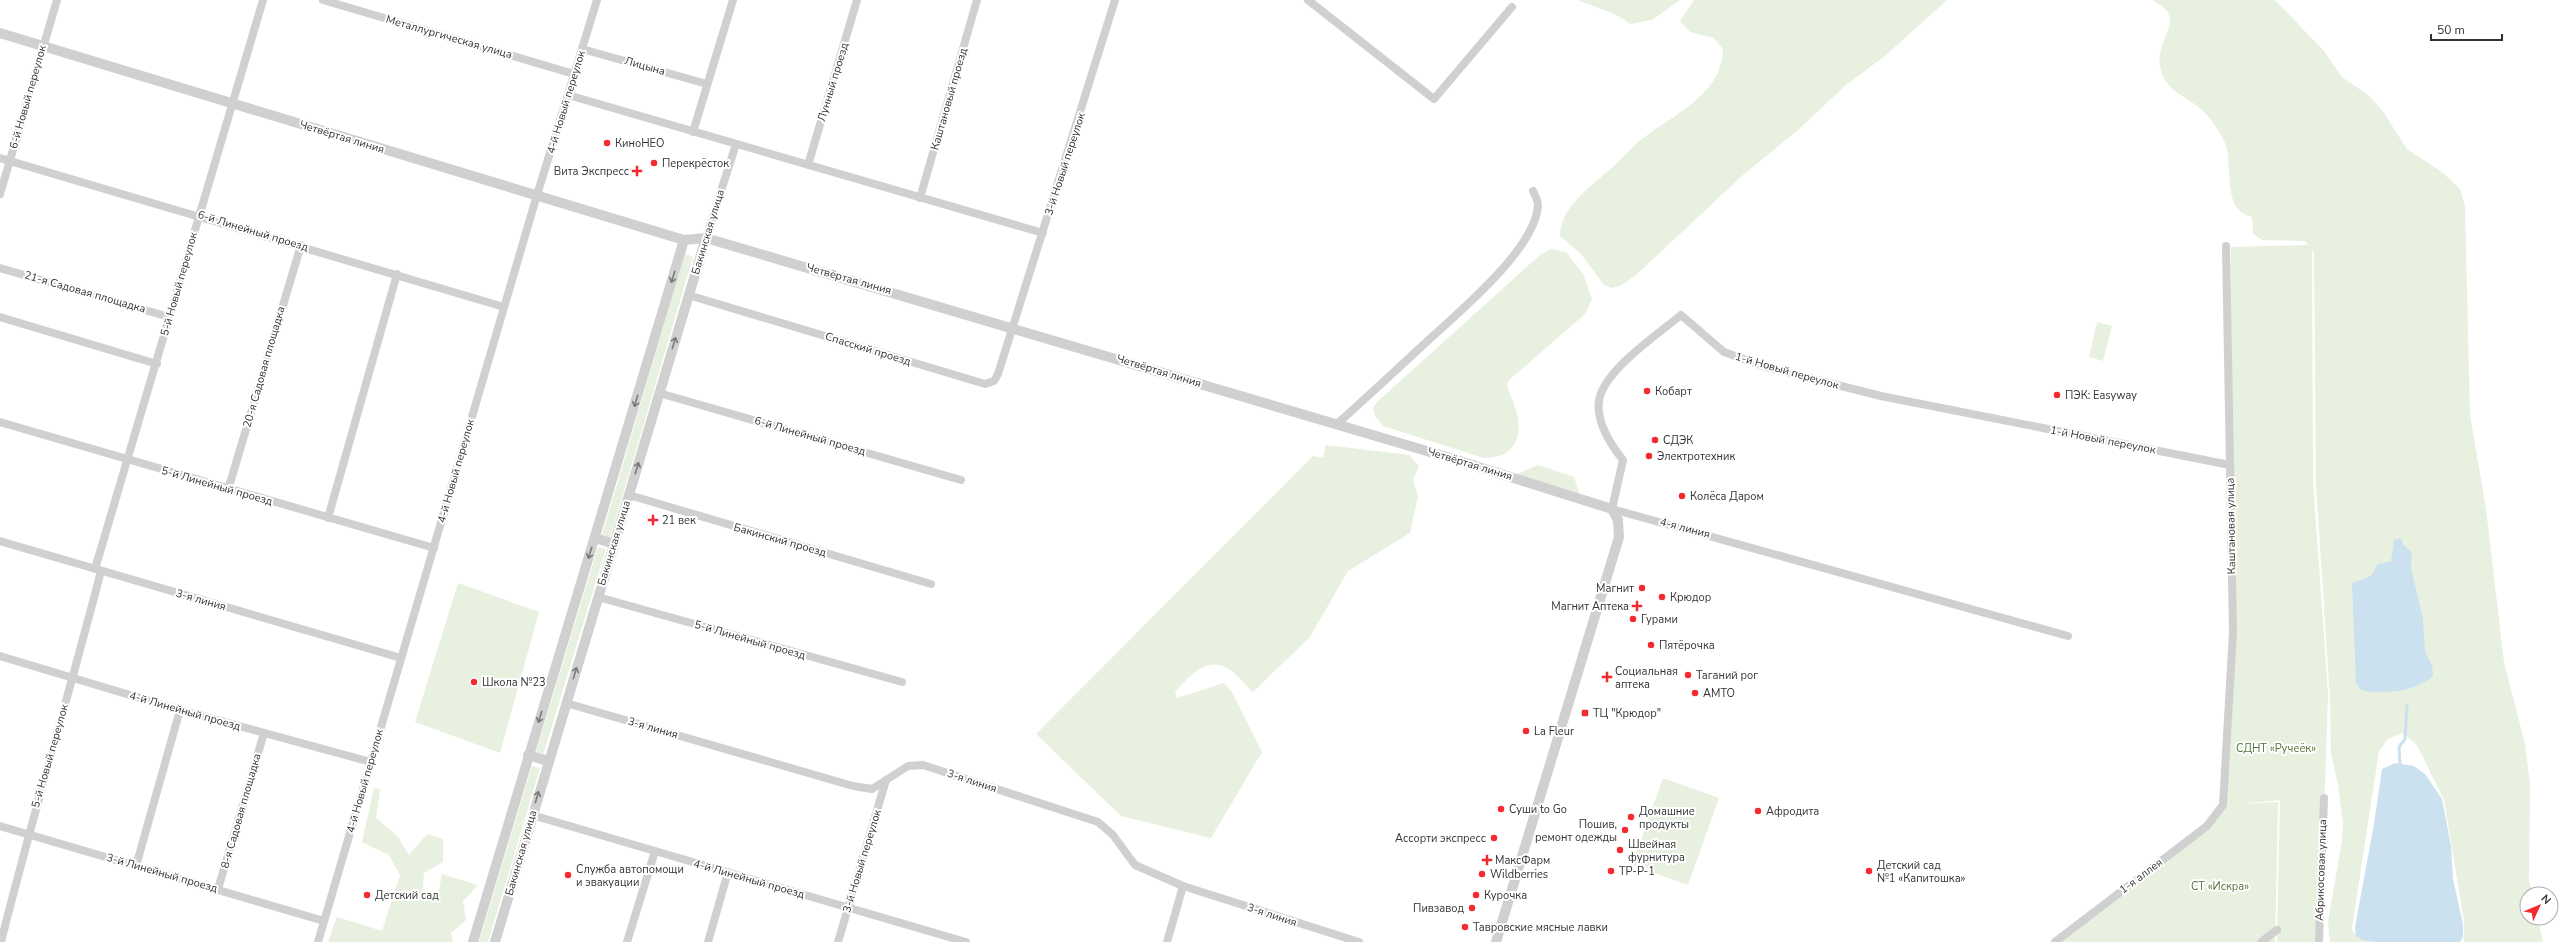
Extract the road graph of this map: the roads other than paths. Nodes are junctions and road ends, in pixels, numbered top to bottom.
1 (57, 0) edge
2 (263, 0) edge
3 (323, 0) edge
4 (597, 0) edge
5 (733, 0) edge
6 (857, 0) edge
7 (977, 0) edge
8 (1115, 0) edge
9 (1308, 0) edge
10 (1512, 7) dead end
11 (0, 33) edge
12 (43, 46) junction
13 (582, 49) junction
14 (574, 74) junction
15 (708, 84) junction
16 (568, 95) junction
17 (232, 104) junction
18 (693, 132) junction
19 (736, 144) junction
20 (0, 158) edge
21 (10, 161) junction
22 (808, 165) junction
23 (1533, 191) dead end
24 (0, 194) edge
25 (537, 195) junction
26 (920, 198) junction
27 (199, 215) junction
28 (1043, 233) junction
29 (706, 238) junction
30 (684, 240) junction
31 (301, 245) junction
32 (2226, 246) dead end
33 (0, 268) edge
34 (397, 274) junction
35 (688, 295) junction
36 (504, 307) junction
37 (0, 317) edge
38 (169, 317) junction
39 (1012, 327) junction
40 (157, 364) junction
41 (659, 393) junction
42 (0, 422) edge
43 (1337, 424) junction
44 (128, 459) junction
45 (2230, 465) junction
46 (961, 480) dead end
47 (228, 490) junction
48 (629, 495) junction
49 (1612, 509) junction
50 (328, 518) junction
51 (595, 538) junction
52 (0, 541) edge
53 (614, 544) junction
54 (434, 548) junction
55 (98, 570) junction
56 (931, 584) dead end
57 (598, 597) junction
58 (2068, 636) dead end
59 (0, 656) edge
60 (401, 658) junction
61 (73, 678) junction
62 (902, 682) dead end
63 (566, 703) junction
64 (180, 710) junction
65 (264, 733) junction
66 (528, 755) junction
67 (548, 761) junction
68 (371, 762) junction
69 (886, 780) junction
70 (2324, 798) dead end
71 (2223, 805) joint
72 (532, 815) junction
73 (0, 826) edge
74 (28, 834) junction
75 (655, 851) junction
76 (136, 866) junction
77 (728, 872) junction
78 (1183, 886) junction
79 (218, 889) junction
80 (848, 908) junction
81 (324, 921) junction
82 (2277, 930) dead end
83 (1, 942) edge
84 (318, 942) edge
85 (474, 942) edge
86 (495, 942) edge
87 (627, 942) edge
88 (708, 942) edge
89 (838, 942) edge
90 (966, 942) edge
91 (1167, 942) edge
92 (1359, 942) edge
93 (1496, 942) edge
94 (2055, 942) edge
95 (2261, 942) edge
96 (2319, 942) edge

1 - 12 street, 6-й Новый переулок
2 - 17 street, 5-й Новый переулок
3 - 14 street, Металлургическая улица
4 - 13 street, 4-й Новый переулок
5 - 15 street
6 - 22 street, Лунный проезд
7 - 26 street, Каштановый проезд
8 - 28 street, 3-й Новый переулок
9 - 10 street
11 - 12 street, Четвёртая линия
12 - 17 street, Четвёртая линия
12 - 21 street, 6-й Новый переулок
13 - 14 street, 4-й Новый переулок
13 - 15 street, Лицына
14 - 16 street, 4-й Новый переулок
15 - 18 street
16 - 18 street
16 - 25 street, 4-й Новый переулок
17 - 25 street, Четвёртая линия
17 - 27 street, 5-й Новый переулок
18 - 19 street
19 - 22 street
19 - 29 street, Бакинская улица
20 - 21 street, 6-й Линейный проезд
21 - 24 street, 6-й Новый переулок
21 - 27 street, 6-й Линейный проезд
22 - 26 street
23 - 43 street
25 - 30 street, Четвёртая линия
25 - 36 street, 4-й Новый переулок
26 - 28 street
27 - 31 street, 6-й Линейный проезд
27 - 38 street, 5-й Новый переулок
28 - 39 street, 3-й Новый переулок
29 - 30 street
29 - 35 street, Бакинская улица
29 - 39 street, Четвёртая линия
30 -> 51 street, Бакинская улица
31 - 34 street, 6-й Линейный проезд
31 - 47 street, 20-я Садовая площадка
32 - 45 street, Каштановая улица
33 - 38 street, 21-я Садовая площадка
34 - 36 street, 6-й Линейный проезд
34 - 50 street
35 - 39 street, Спасский проезд
41 -> 35 street, Бакинская улица
36 - 54 street, 4-й Новый переулок
37 - 40 street
38 - 40 street, 5-й Новый переулок
39 - 43 street, Четвёртая линия
40 - 44 street, 5-й Новый переулок
41 - 46 street, 6-й Линейный проезд
48 -> 41 street, Бакинская улица
42 - 44 street, 5-й Линейный проезд
43 - 49 street, Четвёртая линия
44 - 47 street, 5-й Линейный проезд
44 - 55 street, 5-й Новый переулок
45 - 49 street, 1-й Новый переулок
45 - 71 street, Каштановая улица
47 - 50 street, 5-й Линейный проезд
48 - 53 street, Бакинская улица
48 - 56 street, Бакинский проезд
49 - 58 street, 4-я линия
49 - 93 street
50 - 54 street, 5-й Линейный проезд
51 - 53 street
51 -> 66 street, Бакинская улица
52 - 55 street, 3-я линия
53 - 57 street, Бакинская улица
54 - 60 street, 4-й Новый переулок
55 - 60 street, 3-я линия
55 - 61 street, 5-й Новый переулок
57 - 62 street, 5-й Линейный проезд
63 -> 57 street, Бакинская улица
59 - 61 street, 4-й Линейный проезд
60 - 68 street, 4-й Новый переулок
61 - 64 street, 4-й Линейный проезд
61 - 74 street, 5-й Новый переулок
63 - 67 street, Бакинская улица
63 - 69 street, 3-я линия
64 - 65 street, 4-й Линейный проезд
64 - 76 street
65 - 68 street, 4-й Линейный проезд
65 - 79 street, 8-я Садовая площадка
66 - 67 street
66 - 85 street, Бакинская улица
72 -> 67 street, Бакинская улица
68 - 81 street, 4-й Новый переулок
69 - 78 street, 3-я линия
69 - 80 street, 3-й Новый переулок
70 - 96 street, Абрикосовая улица
71 - 94 street, 1-я аллея
72 - 75 street, 4-й Линейный проезд
72 - 86 street, Бакинская улица
73 - 74 street, 3-й Линейный проезд
74 - 76 street, 3-й Линейный проезд
74 - 83 street, 5-й Новый переулок
75 - 77 street, 4-й Линейный проезд
75 - 87 street
76 - 79 street, 3-й Линейный проезд
77 - 80 street, 4-й Линейный проезд
77 - 88 street
78 - 91 street
78 - 92 street, 3-я линия
79 - 81 street, 3-й Линейный проезд
80 - 89 street, 3-й Новый переулок
80 - 90 street, 4-й Линейный проезд
81 - 84 street, 4-й Новый переулок
82 - 95 street

